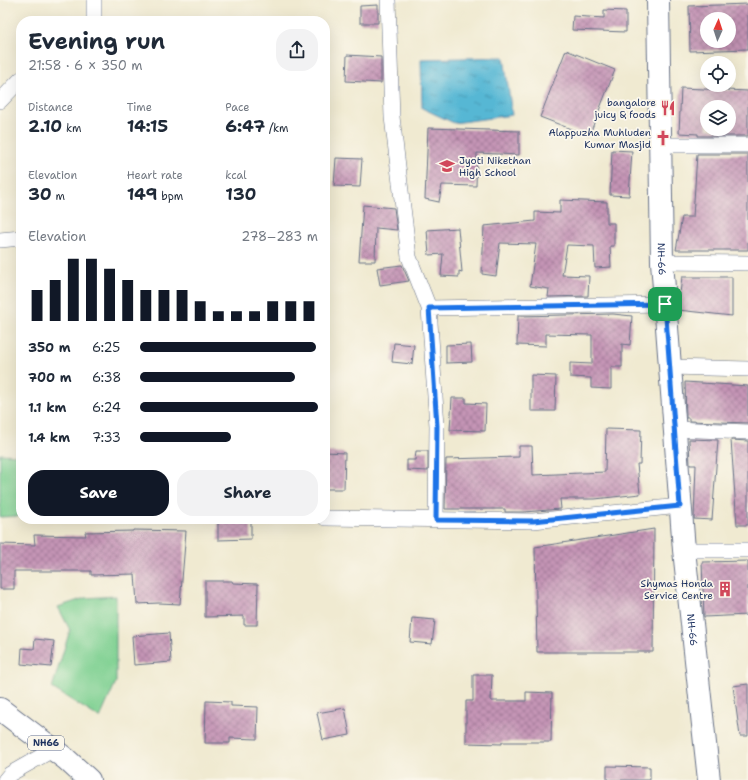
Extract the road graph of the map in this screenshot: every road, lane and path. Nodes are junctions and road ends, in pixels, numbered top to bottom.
1 (94, 0) edge
2 (388, 0) edge
3 (658, 0) edge
4 (94, 16) edge
5 (16, 84) edge
6 (0, 101) edge
7 (748, 144) edge
8 (660, 145) junction
9 (16, 238) edge
10 (0, 240) edge
11 (662, 262) junction
12 (748, 263) edge
13 (665, 304) junction
14 (429, 308) junction
15 (670, 367) junction
16 (748, 369) edge
17 (674, 429) junction
18 (748, 432) edge
19 (680, 506) junction
20 (330, 518) edge
21 (436, 520) junction
22 (684, 550) junction
23 (748, 550) edge
24 (0, 709) edge
25 (54, 749) junction
26 (5, 780) edge
27 (89, 780) edge
28 (708, 780) edge

1 - 4 street
2 - 14 street
3 - 8 main road, NH-66
5 - 6 street
7 - 8 street
8 - 11 main road, NH-66
9 - 10 street
11 - 12 street
11 - 13 main road, NH-66
13 - 14 street
13 - 15 main road, NH-66
14 - 21 street
15 - 16 street
15 - 17 main road, NH-66
17 - 18 street
17 - 19 main road, NH-66
19 - 21 street
19 - 22 main road, NH-66
20 - 21 street
22 - 23 street
22 - 28 main road, NH-66
24 - 25 main road, NH66
25 - 26 street
25 - 27 main road, NH66

